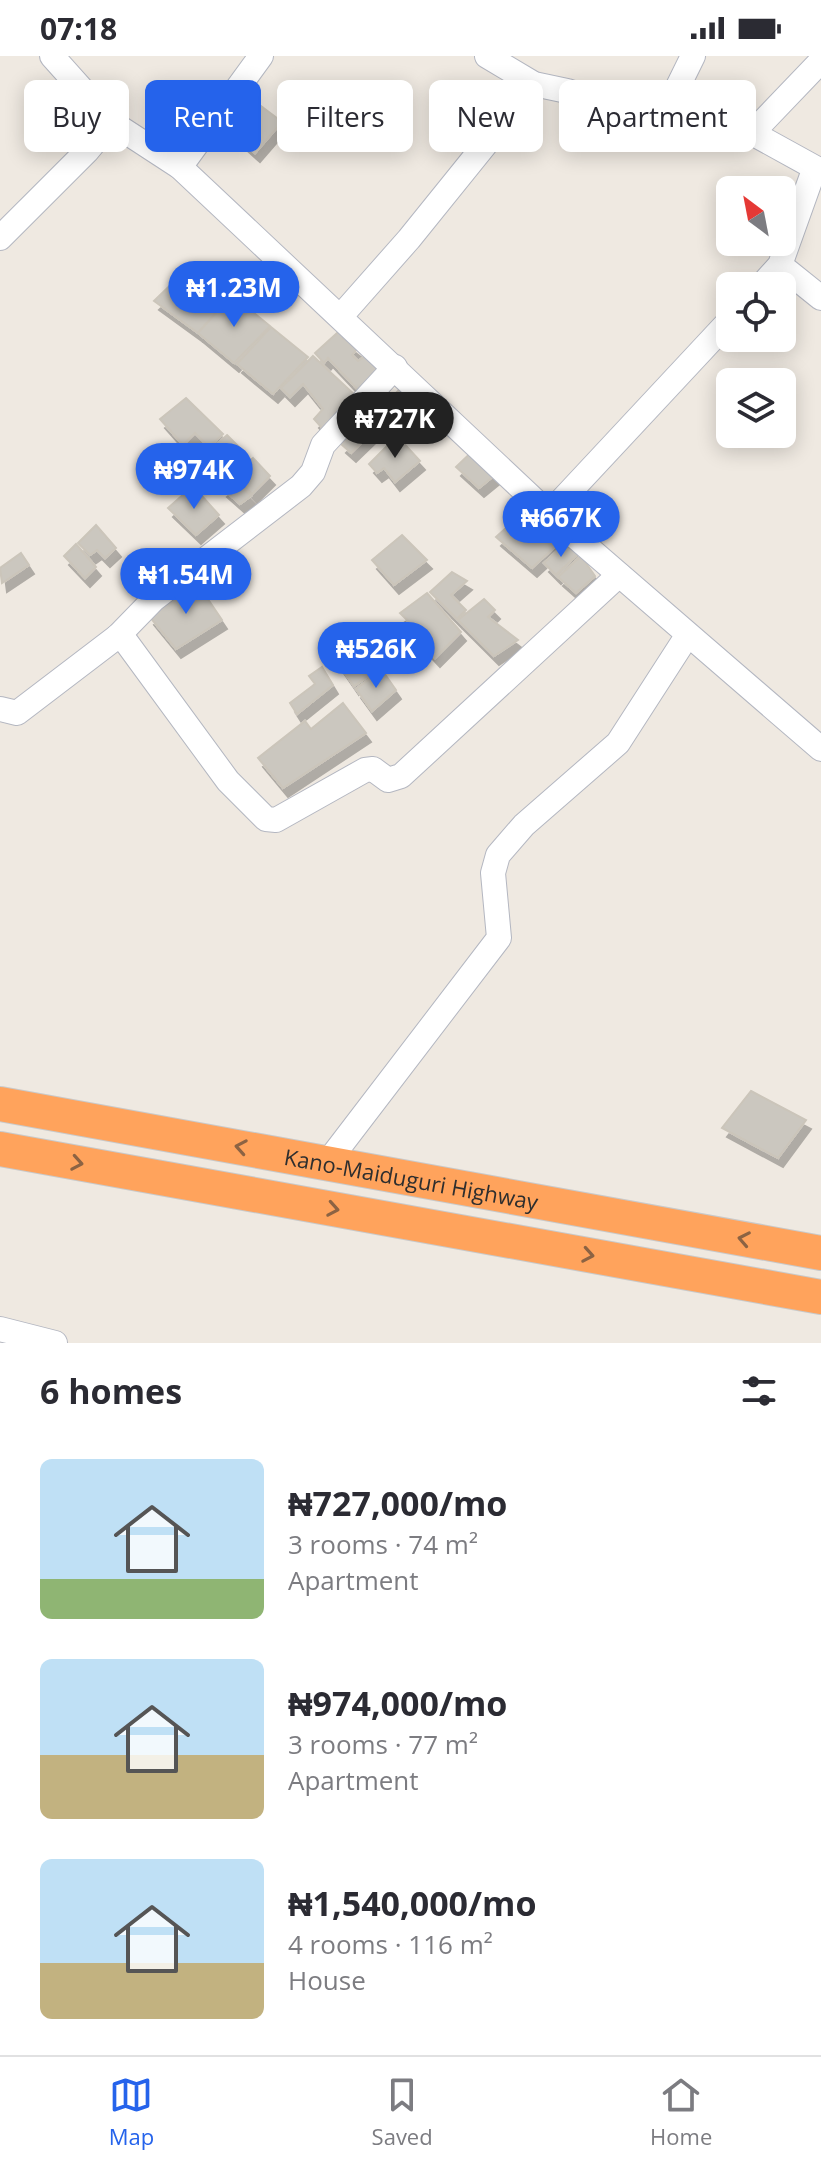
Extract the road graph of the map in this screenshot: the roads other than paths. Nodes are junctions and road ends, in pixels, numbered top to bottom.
1 (52, 56) edge
2 (261, 56) edge
3 (487, 56) edge
4 (693, 56) edge
5 (821, 61) edge
6 (73, 80) edge
7 (527, 80) edge
8 (681, 80) edge
9 (756, 129) edge
10 (129, 134) edge
11 (756, 135) edge
12 (86, 152) edge
13 (477, 152) edge
14 (180, 167) junction
15 (818, 170) edge
16 (0, 238) edge
17 (780, 265) junction
18 (774, 272) edge
19 (821, 298) edge
20 (341, 316) junction
21 (716, 335) edge
22 (395, 367) junction
23 (549, 514) junction
24 (619, 575) junction
25 (118, 636) junction
26 (687, 636) junction
27 (0, 709) edge
28 (821, 749) edge
29 (0, 1104) edge
30 (0, 1149) edge
31 (327, 1163) junction
32 (821, 1253) edge
33 (821, 1297) edge
34 (0, 1329) edge
35 (55, 1343) edge

1 - 6 street
2 - 14 street
3 - 7 street
4 - 8 street
5 - 9 street
10 - 14 street
11 - 15 street
12 - 16 street
13 - 20 street
14 - 20 street
15 - 17 street
17 - 18 street
17 - 19 street
20 - 22 street
21 - 23 street
22 - 23 street
22 - 25 street
23 - 24 street
24 - 25 street
24 - 26 street
25 - 27 street
26 - 28 street
26 - 31 street
31 -> 29 highway, Kano-Maiduguri Highway
30 -> 33 highway, Kano-Maiduguri Highway
32 -> 31 highway, Kano-Maiduguri Highway
34 - 35 street

